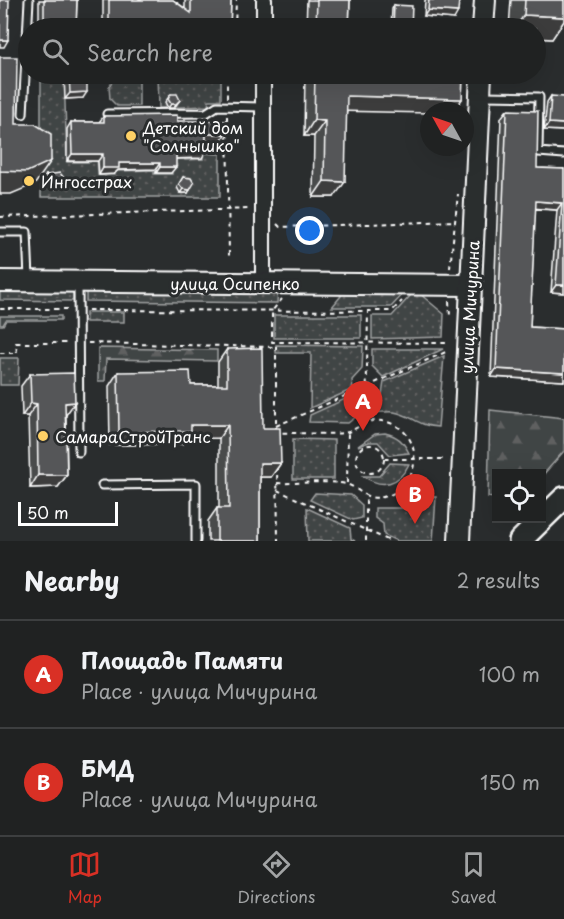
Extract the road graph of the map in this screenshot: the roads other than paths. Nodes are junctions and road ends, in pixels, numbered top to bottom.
1 (29, 0) edge
2 (264, 0) edge
3 (485, 0) edge
4 (28, 18) edge
5 (264, 18) edge
6 (484, 18) edge
7 (25, 84) edge
8 (263, 84) edge
9 (481, 84) edge
10 (480, 96) junction
11 (262, 107) junction
12 (23, 114) dead end
13 (107, 114) edge
14 (564, 154) edge
15 (0, 232) edge
16 (0, 281) edge
17 (29, 282) junction
18 (78, 282) junction
19 (263, 284) junction
20 (470, 285) junction
21 (79, 452) dead end
22 (102, 485) dead end
23 (564, 498) edge
24 (196, 541) edge
25 (459, 541) edge
26 (520, 541) edge

1 - 4 lane
2 - 5 street
3 - 6 main road
7 - 12 lane
8 - 11 street
9 - 10 main road, улица Мичурина
10 - 14 lane
10 - 20 main road, улица Мичурина
11 - 13 lane
11 - 19 street
15 - 17 lane
16 - 17 main road, улица Осипенко
17 - 18 main road, улица Осипенко
18 - 19 main road, улица Осипенко
18 - 21 lane
19 - 20 main road, улица Осипенко
20 - 25 main road, улица Мичурина
22 - 24 lane
23 - 26 main road

